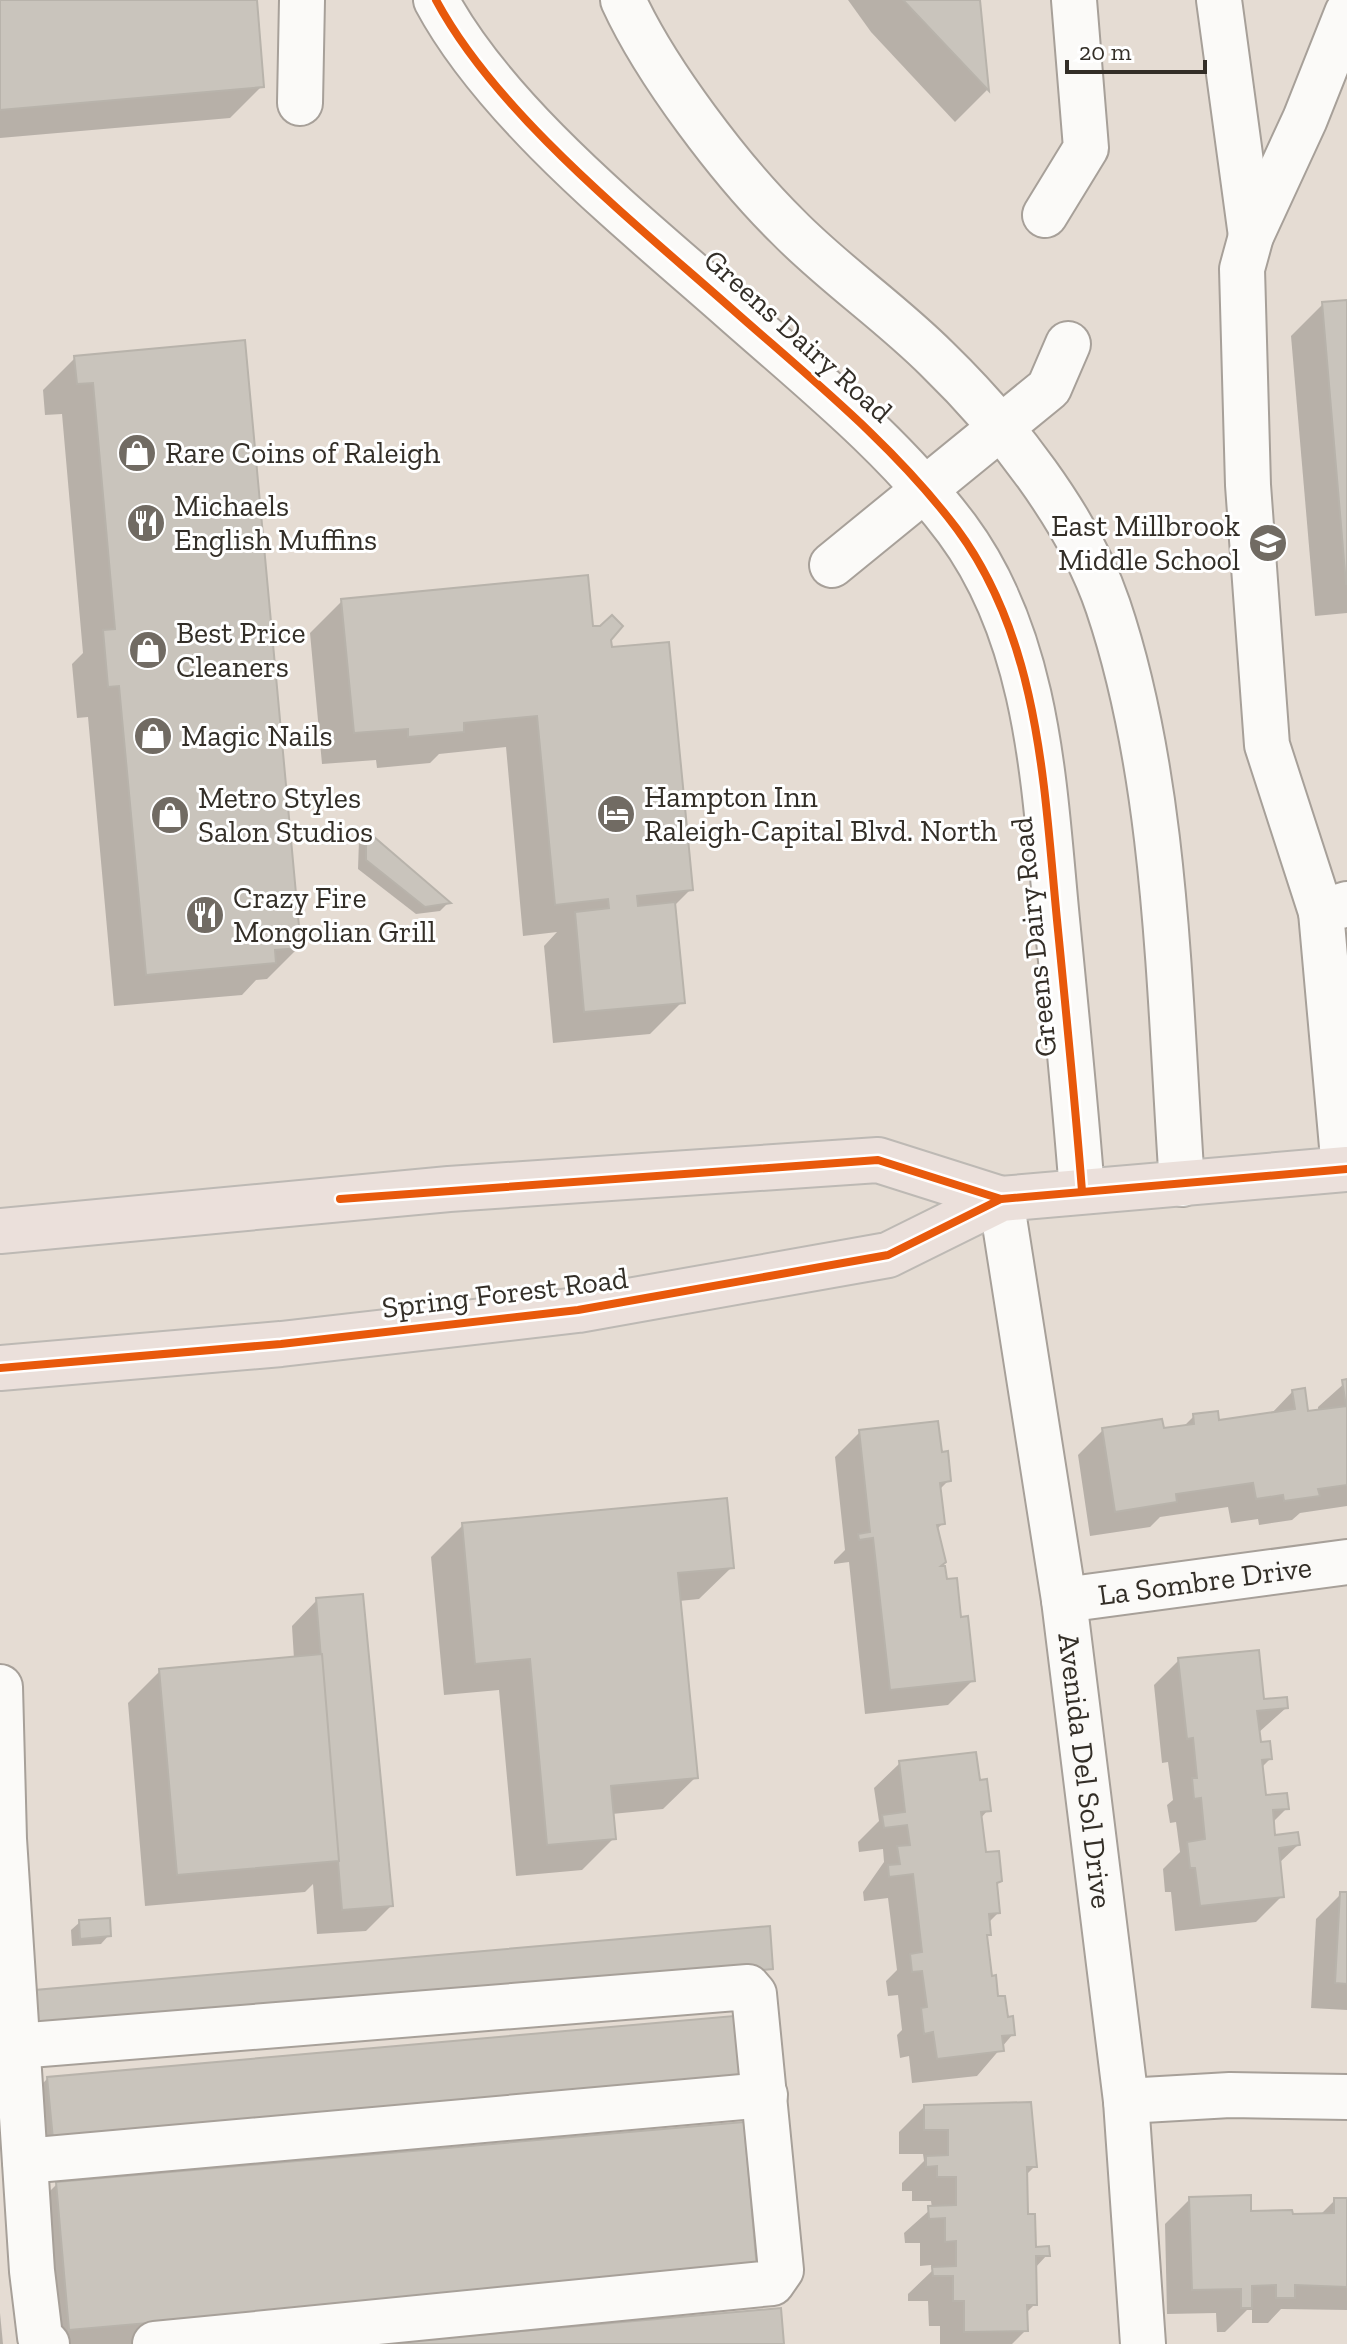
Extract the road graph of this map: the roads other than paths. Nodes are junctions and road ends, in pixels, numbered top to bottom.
1 (302, 0) edge
2 (436, 0) edge
3 (623, 0) edge
4 (1074, 0) edge
5 (1219, 0) edge
6 (1347, 13) edge
7 (300, 103) dead end
8 (1045, 215) dead end
9 (1251, 236) junction
10 (1068, 344) dead end
11 (1002, 428) junction
12 (924, 492) junction
13 (832, 565) dead end
14 (1334, 908) edge
15 (1346, 1169) edge
16 (1182, 1184) junction
17 (1082, 1191) junction
18 (1001, 1199) junction
19 (0, 1231) edge
20 (0, 1368) edge
21 (1347, 1562) edge
22 (1064, 1600) junction
23 (0, 1687) edge
24 (2, 1839) edge
25 (17, 2046) junction
26 (765, 2095) junction
27 (1347, 2097) edge
28 (1126, 2101) junction
29 (25, 2161) junction
30 (15, 2252) edge
31 (47, 2344) edge
32 (155, 2344) edge
33 (1143, 2344) edge

1 - 7 street
2 - 12 street, Greens Dairy Road
3 - 11 street
4 - 8 street
5 - 9 street
6 - 9 street
9 - 14 street
10 - 11 street
11 - 12 street
11 - 16 street
12 - 13 street
12 - 17 street, Greens Dairy Road
14 - 15 street
15 - 16 main road, Spring Forest Road
16 - 17 main road, Spring Forest Road
17 - 18 main road, Spring Forest Road
18 - 19 main road, Spring Forest Road
18 - 20 main road, Spring Forest Road
18 - 22 street, Avenida Del Sol Drive
21 - 22 street, La Sombre Drive
22 - 28 street, Avenida Del Sol Drive
23 - 24 street
24 - 25 street
25 - 26 street
25 - 29 street
26 - 29 street
26 - 32 street
27 - 28 street
28 - 33 street, Avenida Del Sol Drive
29 - 30 street
30 - 31 street

